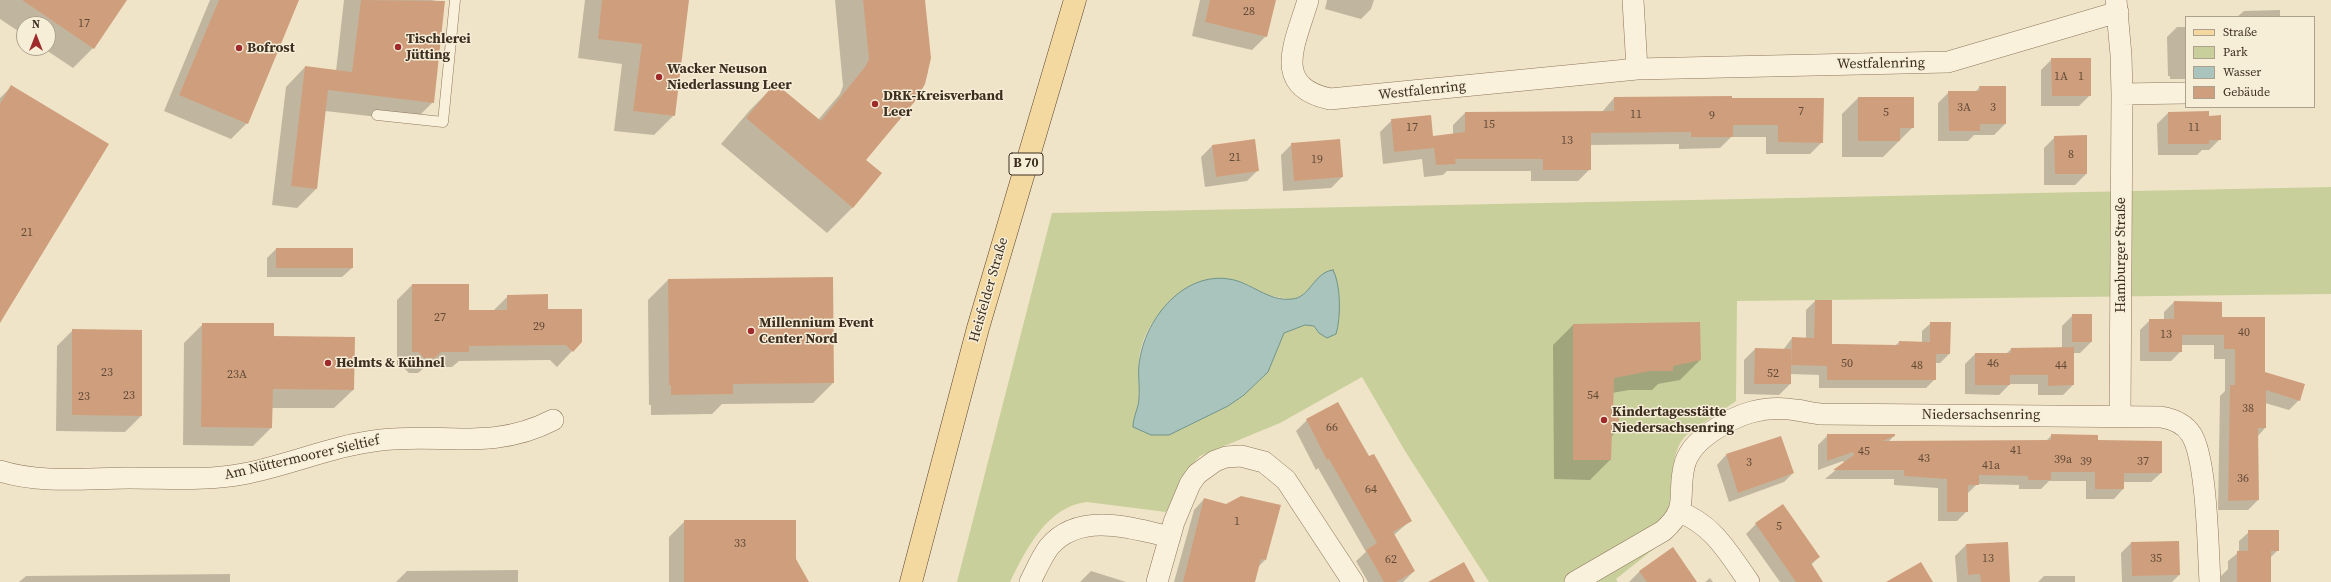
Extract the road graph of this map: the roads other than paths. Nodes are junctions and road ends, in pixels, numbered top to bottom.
1 (455, 0) edge
2 (1075, 0) edge
3 (1308, 0) edge
4 (1632, 0) edge
5 (2117, 6) edge
6 (1637, 69) junction
7 (2185, 93) edge
8 (2122, 94) junction
9 (377, 115) dead end
10 (2120, 416) junction
11 (553, 420) dead end
12 (0, 471) edge
13 (1680, 512) junction
14 (1170, 537) junction
15 (911, 582) edge
16 (1030, 582) edge
17 (1157, 582) edge
18 (1353, 582) edge
19 (1575, 582) edge
20 (1750, 582) edge
21 (2210, 582) edge

1 - 9 lane
2 - 15 main road, Heisfelder Straße / B 70
3 - 6 street, Westfalenring
4 - 6 street
5 - 6 street, Westfalenring
5 - 8 street, Hamburger Straße
7 - 8 street
8 - 10 street, Hamburger Straße
10 - 13 street, Niedersachsenring
10 - 21 street, Niedersachsenring
11 - 12 street, Am Nüttermoorer Sieltief
13 - 19 street
13 - 20 street
14 - 16 street
14 - 17 street
14 - 18 street

